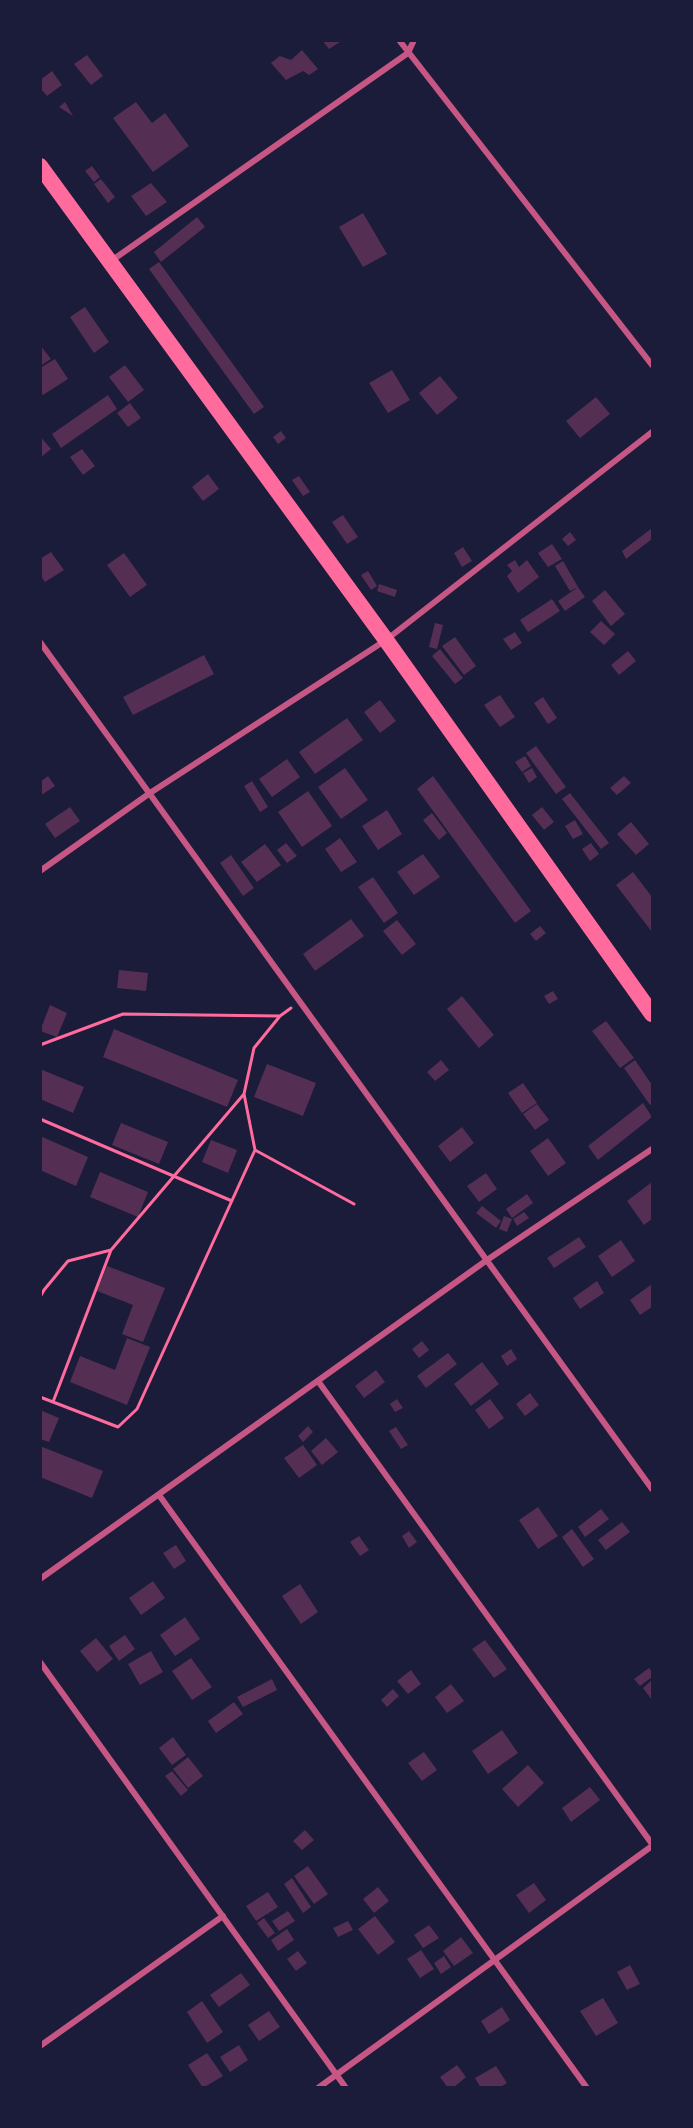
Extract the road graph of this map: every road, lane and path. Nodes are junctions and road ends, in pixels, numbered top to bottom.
1 (399, 40) edge
2 (414, 40) edge
3 (408, 53) junction
4 (41, 168) edge
5 (110, 261) junction
6 (652, 365) edge
7 (652, 432) edge
8 (386, 640) junction
9 (40, 642) edge
10 (150, 793) junction
11 (40, 871) edge
12 (652, 1014) edge
13 (40, 1045) edge
14 (244, 1094) junction
15 (40, 1119) edge
16 (652, 1149) edge
17 (255, 1150) junction
18 (175, 1176) junction
19 (232, 1201) junction
20 (354, 1204) dead end
21 (111, 1250) junction
22 (488, 1260) junction
23 (40, 1297) edge
24 (318, 1382) junction
25 (40, 1397) edge
26 (53, 1402) junction
27 (652, 1489) edge
28 (159, 1495) junction
29 (40, 1579) edge
30 (40, 1662) edge
31 (652, 1845) edge
32 (223, 1916) junction
33 (495, 1960) junction
34 (40, 2046) edge
35 (336, 2073) junction
36 (318, 2088) edge
37 (346, 2088) edge
38 (587, 2088) edge

1 - 3 street
2 - 3 street
3 - 5 street
3 - 6 street
4 - 5 highway
5 - 8 highway
7 - 8 street
8 - 10 street
8 - 12 highway
9 - 10 street
10 - 11 street
10 - 22 street
13 - 14 path
14 - 17 path
14 - 18 path
15 - 18 path
16 - 22 street
17 - 19 path
17 - 20 path
18 - 19 path
18 - 21 path
19 - 26 path
21 - 23 path
21 - 26 path
22 - 24 street
22 - 27 street
24 - 28 street
24 - 31 street
25 - 26 path
28 - 29 street
28 - 33 street
30 - 32 street
31 - 33 street
32 - 34 street
32 - 35 street
33 - 35 street
33 - 38 street
35 - 36 street
35 - 37 street

